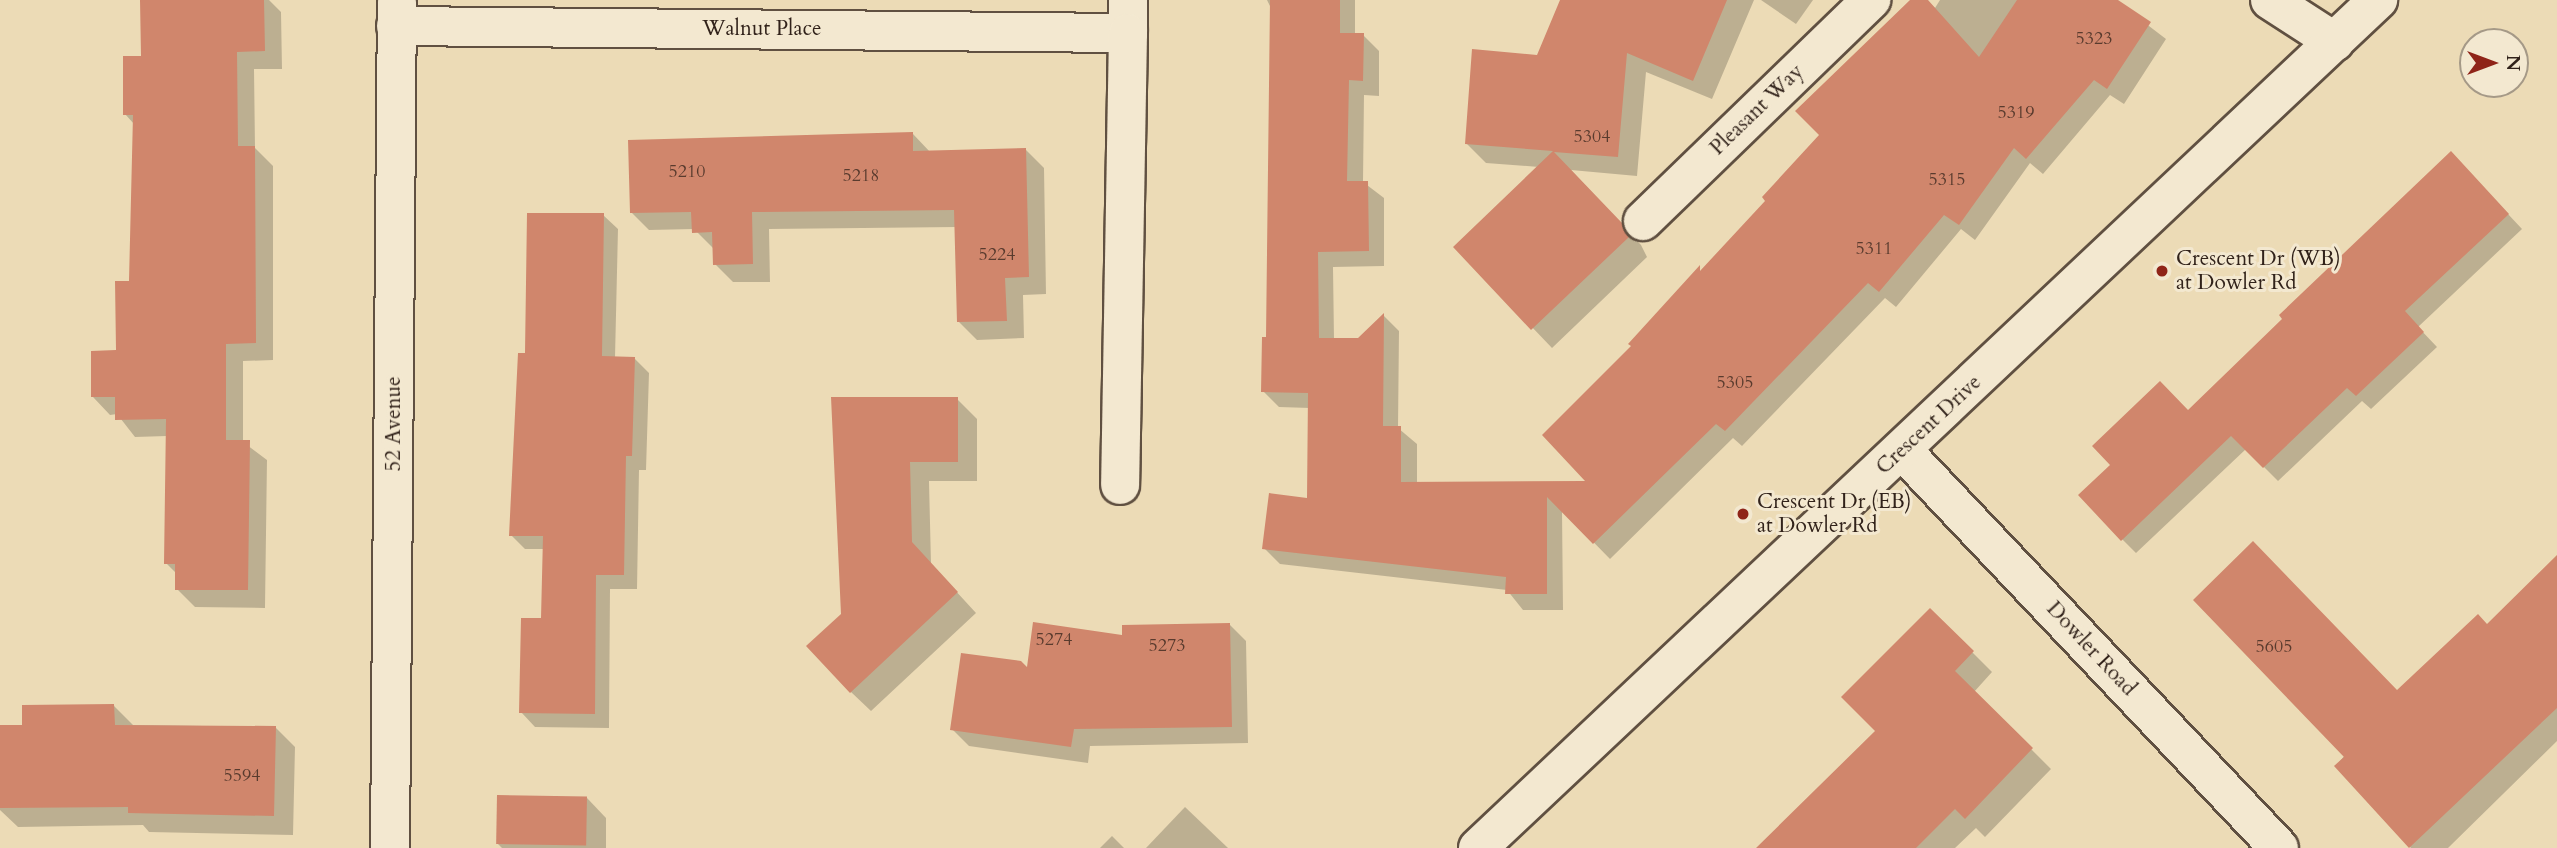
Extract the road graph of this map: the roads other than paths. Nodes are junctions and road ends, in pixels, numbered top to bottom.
1 (1871, 0) edge
2 (2270, 0) edge
3 (2378, 0) edge
4 (397, 13) edge
5 (1128, 16) edge
6 (2335, 41) junction
7 (1643, 221) dead end
8 (1902, 450) junction
9 (1120, 485) dead end
10 (390, 848) edge
11 (1478, 848) edge
12 (2279, 848) edge

1 - 7 street, Pleasant Way
2 - 6 street
3 - 6 street, Crescent Drive
4 - 5 street, Walnut Place
4 - 10 street, 52 Avenue
5 - 9 street, Walnut Place
6 - 8 street, Crescent Drive
8 - 11 street, Crescent Drive
8 - 12 street, Dowler Road

